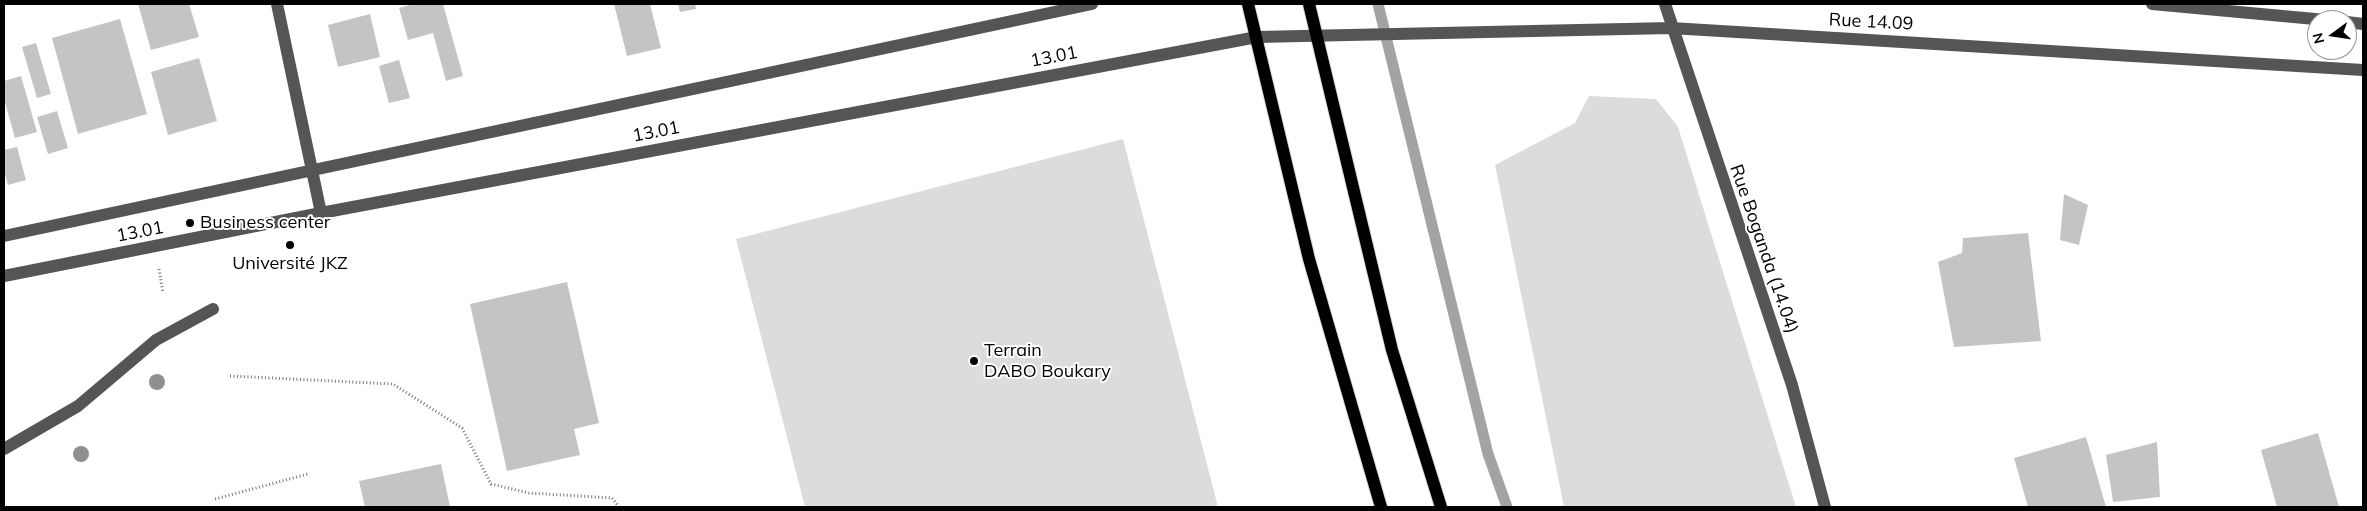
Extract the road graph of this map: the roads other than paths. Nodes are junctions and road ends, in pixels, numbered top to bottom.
1 (277, 4) edge
2 (1092, 4) edge
3 (1248, 4) edge
4 (1308, 4) edge
5 (1665, 4) edge
6 (2152, 4) edge
7 (2307, 18) edge
8 (1671, 28) junction
9 (1316, 36) junction
10 (1256, 37) junction
11 (2363, 70) edge
12 (312, 169) junction
13 (321, 213) junction
14 (4, 236) edge
15 (4, 276) edge
16 (212, 309) dead end
17 (4, 448) edge
18 (1381, 507) edge
19 (1441, 507) edge
20 (1825, 507) edge

1 - 12 street
2 - 12 street, 13.01
3 - 10 main road
4 - 9 main road
5 - 8 street, Rue Boganda (14.04)
6 - 7 street
8 - 9 street, Rue 14.09
8 - 11 street, Rue 14.09
8 - 20 street, Rue Boganda (14.04)
9 - 10 street, 13.01
9 - 19 main road
10 - 13 street, 13.01
10 - 18 main road
12 - 13 street
12 - 14 street, 13.01
13 - 15 street, 13.01
16 - 17 street

